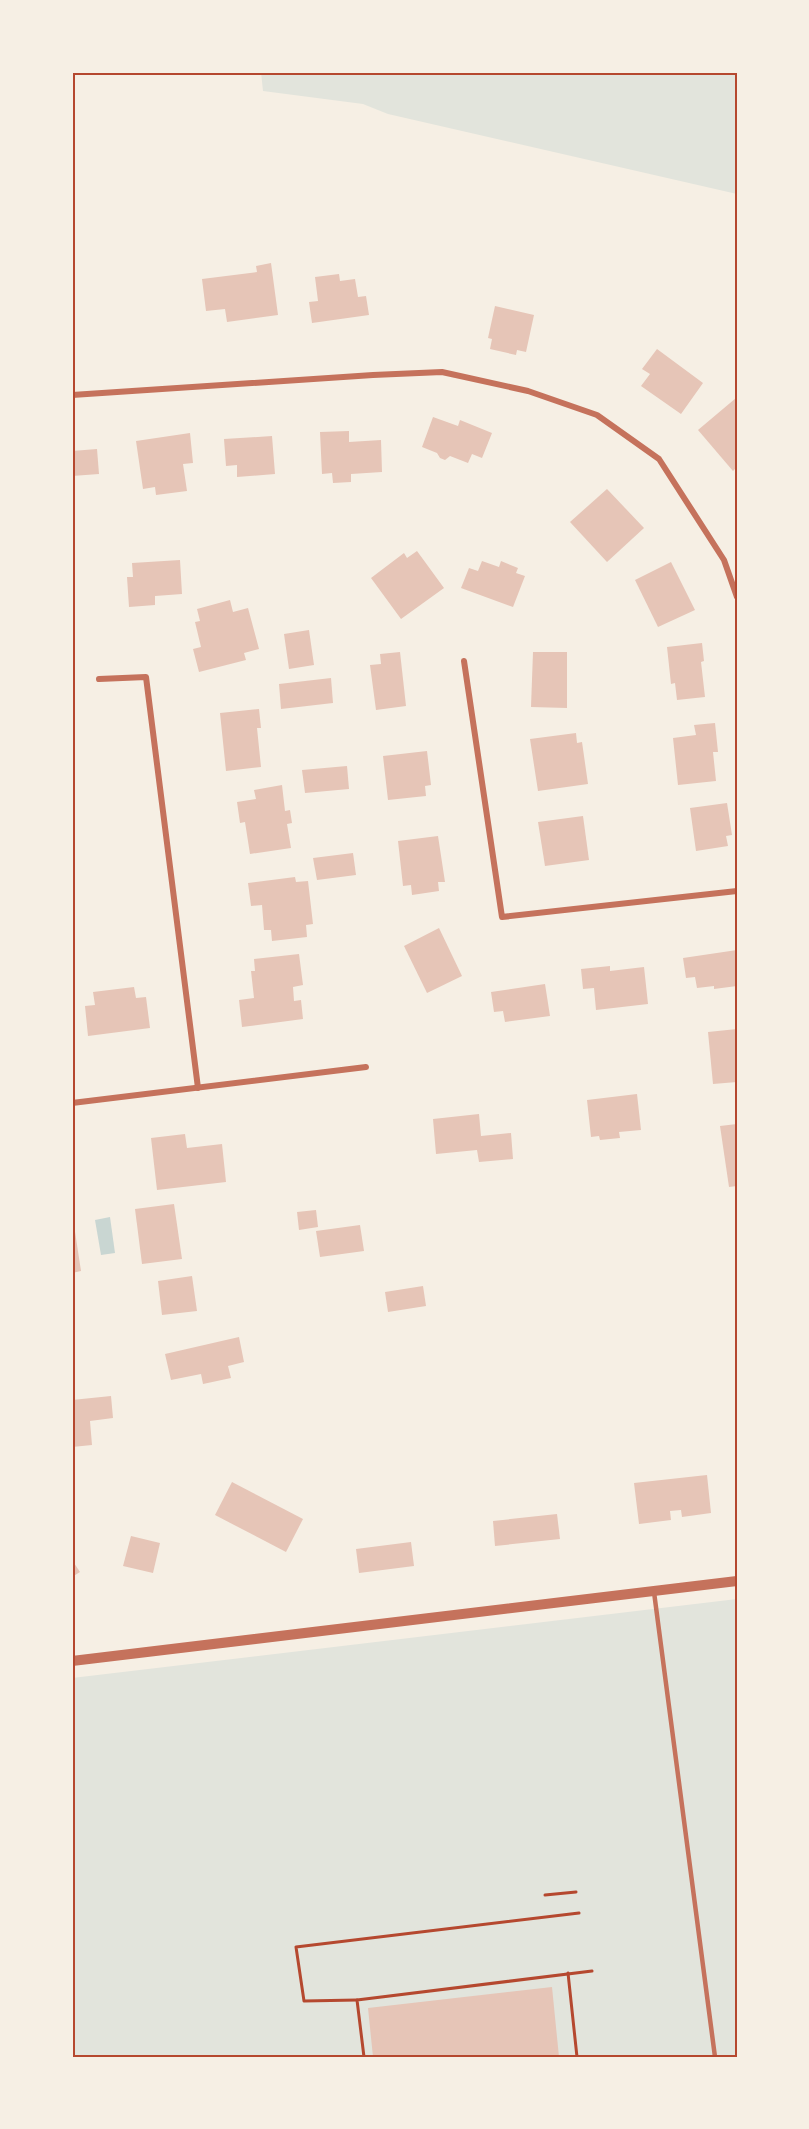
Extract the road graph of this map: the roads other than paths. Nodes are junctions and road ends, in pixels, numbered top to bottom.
1 (72, 394) edge
2 (737, 597) edge
3 (464, 662) dead end
4 (99, 679) dead end
5 (737, 891) edge
6 (366, 1067) dead end
7 (198, 1088) junction
8 (72, 1103) edge
9 (737, 1581) edge
10 (654, 1592) junction
11 (72, 1662) edge
12 (715, 2057) edge

1 - 2 street
3 - 5 street
4 - 7 street
6 - 7 street
7 - 8 street
9 - 10 street
10 - 11 street
10 - 12 lane

